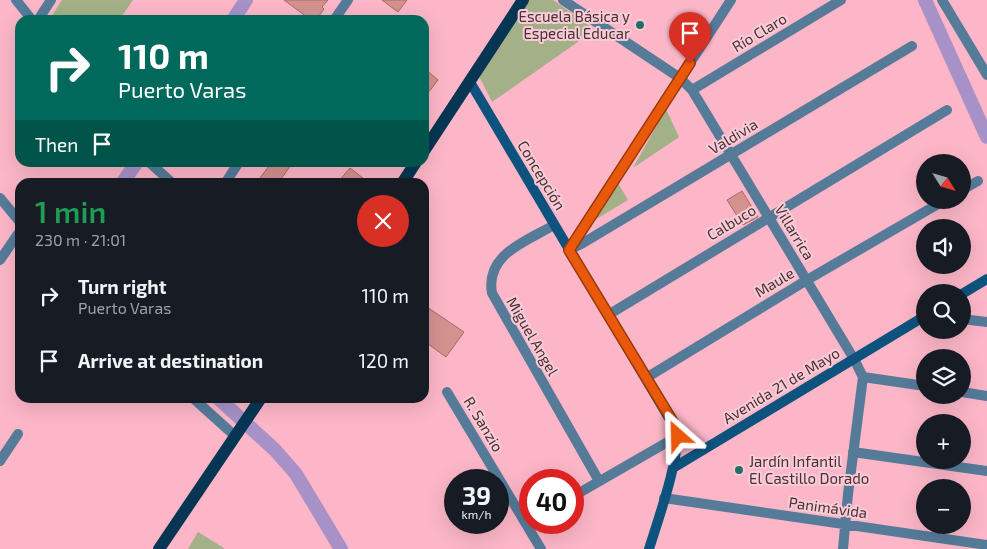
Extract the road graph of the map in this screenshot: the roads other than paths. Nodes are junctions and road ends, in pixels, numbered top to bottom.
1 (16, 0) edge
2 (51, 0) edge
3 (348, 0) edge
4 (524, 0) edge
5 (563, 0) edge
6 (731, 0) edge
7 (841, 0) edge
8 (942, 0) edge
9 (28, 15) edge
10 (41, 15) edge
11 (338, 15) edge
12 (912, 46) dead end
13 (987, 75) edge
14 (680, 78) junction
15 (470, 82) junction
16 (692, 90) junction
17 (948, 110) dead end
18 (429, 144) edge
19 (731, 154) junction
20 (154, 167) edge
21 (236, 167) edge
22 (413, 167) edge
23 (166, 178) edge
24 (229, 178) edge
25 (406, 178) edge
26 (978, 181) dead end
27 (971, 185) edge
28 (0, 198) edge
29 (929, 209) edge
30 (15, 216) edge
31 (769, 217) junction
32 (554, 224) junction
33 (15, 238) edge
34 (569, 250) junction
35 (0, 260) edge
36 (987, 279) edge
37 (807, 280) junction
38 (971, 289) edge
39 (608, 315) junction
40 (971, 320) edge
41 (916, 321) edge
42 (987, 322) edge
43 (854, 359) junction
44 (863, 377) junction
45 (646, 378) junction
46 (916, 385) edge
47 (447, 392) dead end
48 (971, 393) edge
49 (987, 396) edge
50 (199, 403) edge
51 (258, 403) edge
52 (18, 434) dead end
53 (235, 436) junction
54 (678, 436) junction
55 (853, 452) junction
56 (0, 460) edge
57 (673, 468) junction
58 (987, 471) edge
59 (599, 481) junction
60 (584, 490) edge
61 (664, 498) junction
62 (519, 509) edge
63 (845, 525) junction
64 (533, 534) edge
65 (987, 545) edge
66 (159, 549) edge
67 (541, 549) edge
68 (649, 549) edge
69 (843, 549) edge

1 - 9 street
2 - 10 street
3 - 11 street
4 - 15 main road
5 - 14 street, Villarrica
6 - 14 street
7 - 16 street, Río Claro
8 - 13 street
12 - 19 street, Valdivia
14 - 16 street, Villarrica
14 - 34 street
15 - 18 main road
15 - 32 street, Concepción
16 - 19 street, Villarrica
17 - 31 street, Calbuco
19 - 31 street, Villarrica
19 - 34 street, Valdivia
20 - 23 street
21 - 24 street
22 - 25 main road
26 - 27 street
28 - 30 street
29 - 37 street, Maule
31 - 37 street, Villarrica
31 - 39 street, Calbuco
32 - 34 street, Concepción
32 - 59 street, Miguel Angel
33 - 35 street
34 - 39 street, Concepción
36 - 38 street
37 - 43 street, Villarrica
37 - 45 street, Maule
39 - 45 street, Concepción
40 - 42 street
41 - 43 street, Avenida 21 de Mayo
43 - 44 street, Villarrica
43 - 57 street, Avenida 21 de Mayo
44 - 46 street
44 - 55 street
45 - 54 street, Concepción
47 - 62 street, R. Sanzio
48 - 49 street
50 - 53 street
51 - 53 main road
52 - 56 street
53 - 66 main road
54 - 57 street
54 - 59 street
55 - 58 street
55 - 63 street
57 - 61 street
59 - 60 street
61 - 63 street, Panimávida
61 - 68 street
63 - 65 street, Panimávida
63 - 69 street
64 - 67 street, R. Sanzio

